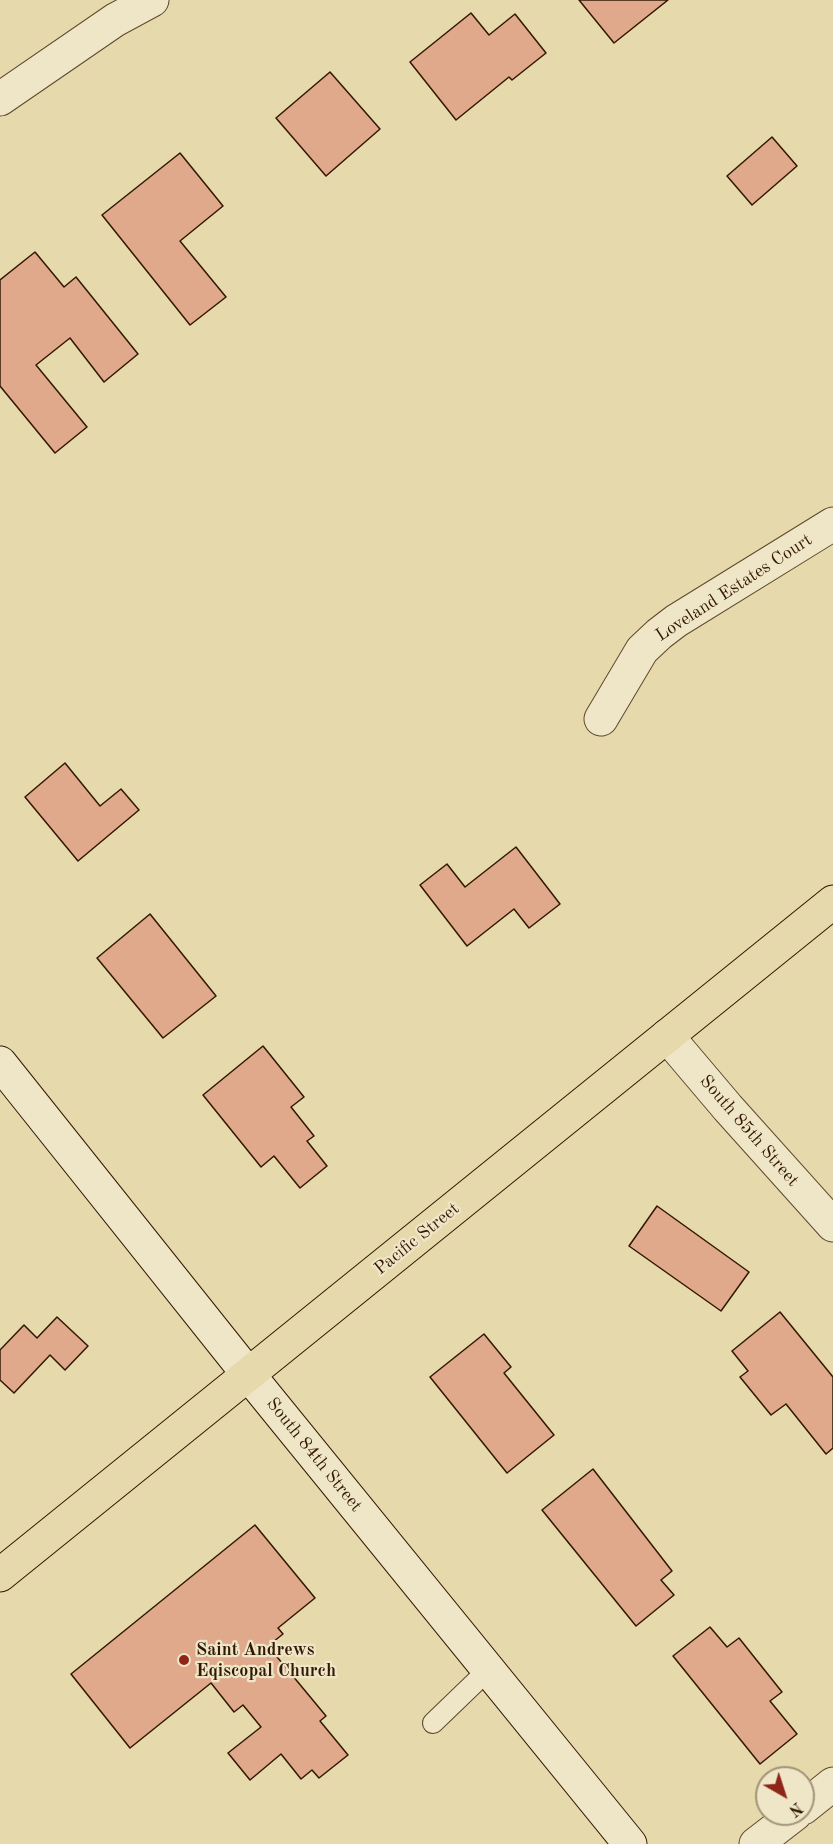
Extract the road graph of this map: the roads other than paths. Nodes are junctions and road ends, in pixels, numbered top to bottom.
1 (152, 0) edge
2 (0, 99) edge
3 (833, 524) edge
4 (601, 719) dead end
5 (833, 902) edge
6 (667, 1036) junction
7 (0, 1063) edge
8 (833, 1226) edge
9 (248, 1374) junction
10 (0, 1575) edge
11 (488, 1670) junction
12 (433, 1723) dead end
13 (833, 1784) edge
14 (815, 1798) edge
15 (779, 1826) edge
16 (630, 1844) edge
17 (756, 1844) edge

1 - 2 main road
3 - 4 main road, Loveland Estates Court
5 - 6 main road, Pacific Street
6 - 8 main road, South 85th Street
6 - 9 main road, Pacific Street
7 - 9 main road, South 84th Street
9 - 10 main road, Pacific Street
9 - 11 main road, South 84th Street
11 - 12 lane
11 - 16 main road, South 84th Street
13 - 14 main road
15 - 17 main road

